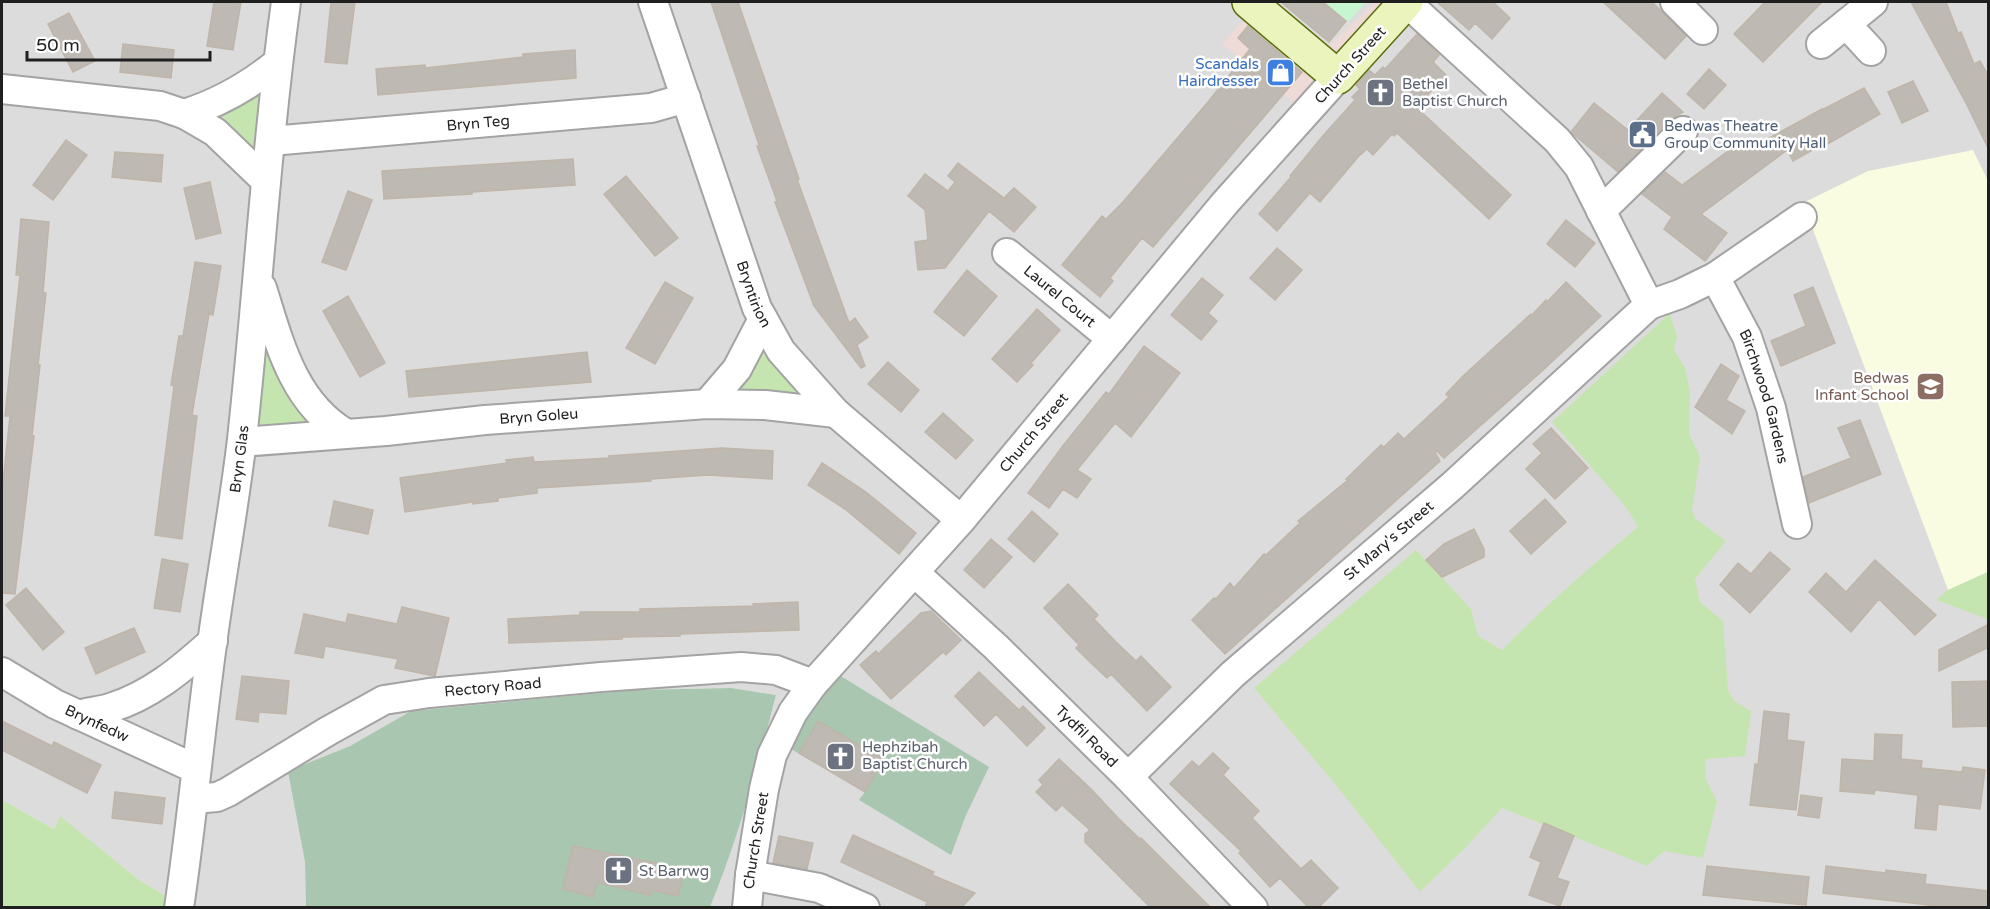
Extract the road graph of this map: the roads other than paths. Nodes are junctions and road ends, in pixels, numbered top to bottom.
1 (286, 2) edge
2 (653, 2) edge
3 (1249, 2) edge
4 (1406, 2) edge
5 (1675, 2) edge
6 (1873, 2) edge
7 (1846, 24) junction
8 (1703, 30) dead end
9 (1821, 44) dead end
10 (1871, 51) dead end
11 (277, 63) junction
12 (1338, 77) junction
13 (2, 88) edge
14 (686, 98) junction
15 (184, 114) junction
16 (1683, 131) dead end
17 (271, 141) junction
18 (266, 181) junction
19 (1601, 211) junction
20 (1802, 217) dead end
21 (1007, 253) dead end
22 (259, 275) junction
23 (1715, 277) junction
24 (1649, 304) junction
25 (763, 319) junction
26 (1112, 339) junction
27 (706, 404) junction
28 (836, 413) junction
29 (345, 433) junction
30 (242, 442) junction
31 (961, 520) junction
32 (1797, 524) dead end
33 (915, 573) junction
34 (213, 641) junction
35 (2, 672) edge
36 (813, 684) junction
37 (78, 715) junction
38 (196, 769) junction
39 (1128, 777) junction
40 (194, 799) junction
41 (750, 875) junction
42 (179, 908) edge
43 (747, 908) edge
44 (865, 908) edge
45 (1253, 908) edge

1 - 11 street, Bryn Glas
2 - 14 street, Bryntirion
3 - 12 street
4 - 12 street, Church Street
4 - 19 street
5 - 8 street
6 - 7 street
7 - 9 street
7 - 10 street
11 - 15 street
11 - 17 street, Bryn Glas
12 - 26 street, Church Street
13 - 15 street
14 - 17 street, Bryn Teg
14 - 25 street, Bryntirion
15 - 18 street
16 - 19 street
17 - 18 street, Bryn Glas
18 - 22 street, Bryn Glas
19 - 24 street
20 - 23 street, St Mary's Street
21 - 26 street, Laurel Court
22 - 29 street, Bryn Glas
22 - 30 street, Bryn Glas
23 - 24 street, St Mary's Street
23 - 32 street, Birchwood Gardens
24 - 39 street, St Mary's Street
25 - 27 street
25 - 28 street, Bryntirion
26 - 31 street, Church Street
27 - 28 street, Bryn Goleu
27 - 29 street, Bryn Goleu
28 - 31 street, Bryntirion
29 - 30 street, Bryn Goleu
30 - 34 street, Bryn Glas
31 - 33 street, Church Street
33 - 36 street, Church Street
33 - 39 street, Tydfil Road
34 - 37 street
34 - 38 street, Bryn Glas
35 - 37 street, Brynfedw
36 - 40 street, Rectory Road
36 - 41 street, Church Street
37 - 38 street, Brynfedw
38 - 40 street, Bryn Glas
39 - 45 street, Tydfil Road
40 - 42 street, Bryn Glas
41 - 43 street, Church Street
41 - 44 street

